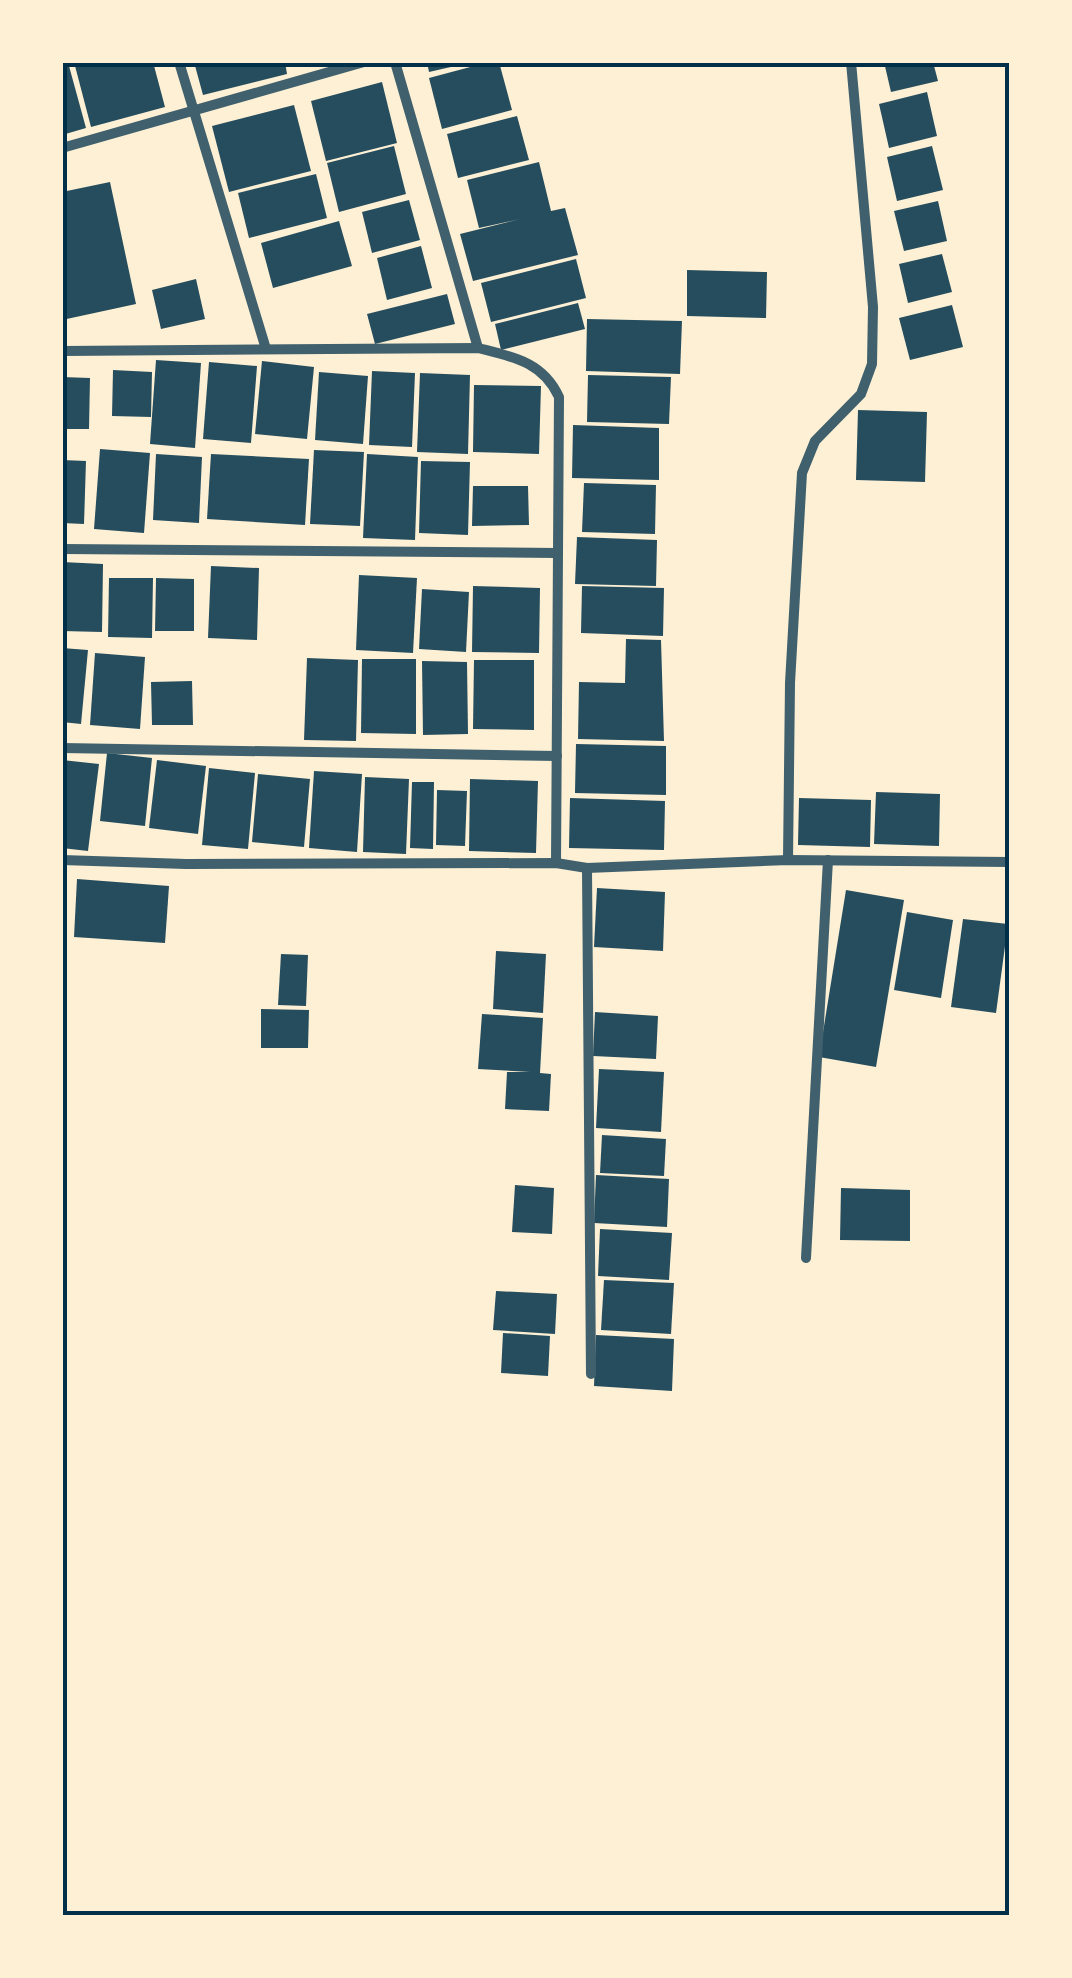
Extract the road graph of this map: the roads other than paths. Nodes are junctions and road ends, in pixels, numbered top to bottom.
1 (178, 62) edge
2 (364, 62) edge
3 (395, 62) edge
4 (851, 62) edge
5 (193, 113) junction
6 (62, 148) edge
7 (478, 348) junction
8 (266, 349) junction
9 (62, 351) edge
10 (62, 548) edge
11 (557, 553) junction
12 (62, 748) edge
13 (557, 756) junction
14 (62, 860) edge
15 (788, 860) junction
16 (828, 860) junction
17 (1010, 862) edge
18 (556, 863) junction
19 (587, 868) junction
20 (806, 1258) dead end
21 (590, 1374) dead end

1 - 5 street
2 - 5 street
3 - 7 street
4 - 15 street
5 - 6 street
5 - 8 street
7 - 8 street
7 - 11 street
8 - 9 street
10 - 11 street
11 - 13 street
12 - 13 street
13 - 18 street
14 - 18 street
15 - 16 street
15 - 19 street
16 - 17 street
16 - 20 street
18 - 19 street
19 - 21 street

